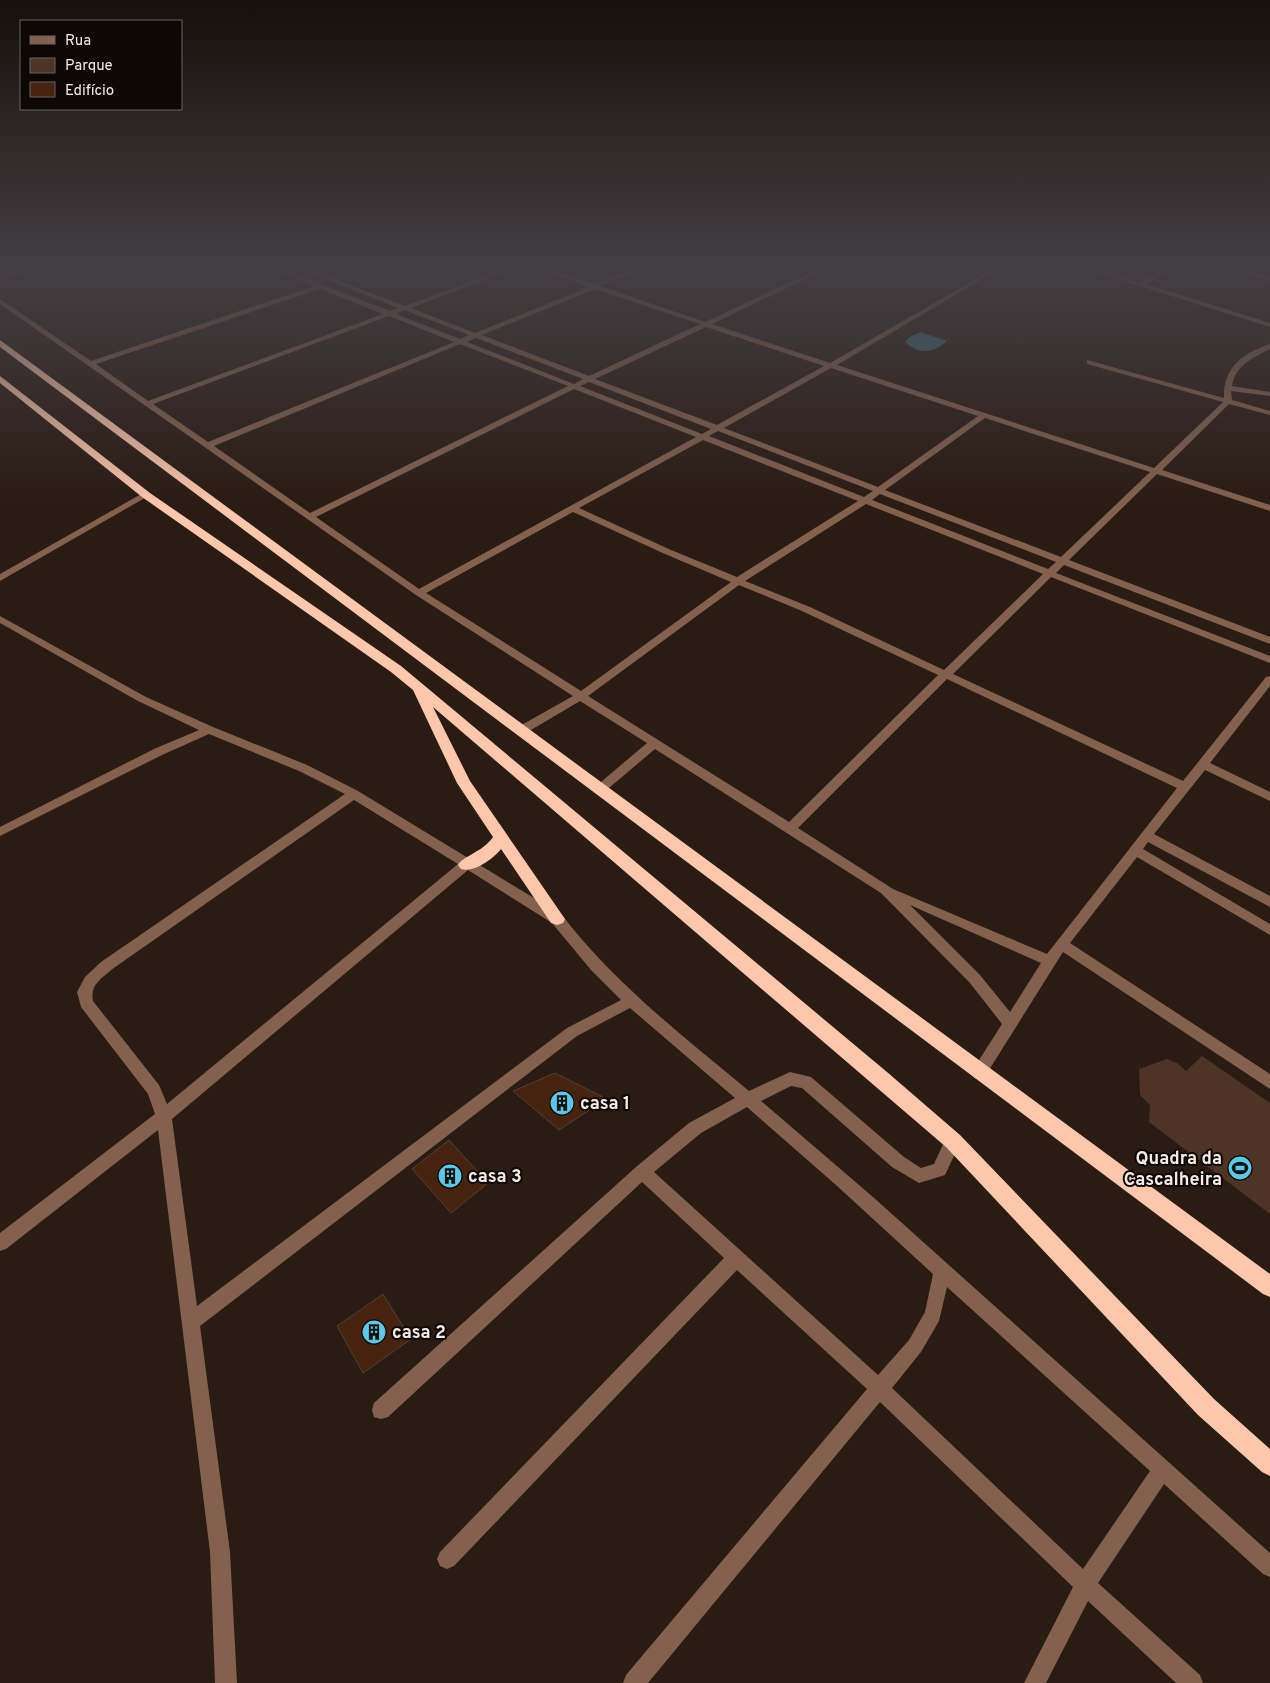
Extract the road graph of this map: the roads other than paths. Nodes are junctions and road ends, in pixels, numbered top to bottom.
1 (9, 350) edge
2 (72, 350) edge
3 (132, 350) edge
4 (293, 350) edge
5 (440, 350) edge
6 (477, 350) edge
7 (511, 350) edge
8 (653, 350) edge
9 (783, 350) edge
10 (858, 350) edge
11 (1264, 350) edge
12 (1090, 362) dead end
13 (92, 363) junction
14 (830, 366) junction
15 (0, 379) edge
16 (587, 380) junction
17 (573, 387) junction
18 (1227, 388) junction
19 (1270, 394) edge
20 (1228, 401) junction
21 (150, 403) junction
22 (1270, 413) edge
23 (983, 416) junction
24 (717, 428) junction
25 (703, 436) junction
26 (209, 446) junction
27 (1156, 471) junction
28 (880, 490) junction
29 (146, 495) junction
30 (866, 500) junction
31 (572, 508) junction
32 (1270, 508) edge
33 (308, 517) junction
34 (1061, 562) junction
35 (1050, 572) junction
36 (0, 578) edge
37 (738, 581) junction
38 (420, 593) junction
39 (0, 619) edge
40 (1270, 641) edge
41 (1270, 660) edge
42 (944, 675) junction
43 (1270, 679) edge
44 (416, 686) junction
45 (582, 695) junction
46 (209, 730) junction
47 (522, 730) junction
48 (655, 743) junction
49 (1202, 764) junction
50 (1185, 787) junction
51 (599, 790) junction
52 (354, 794) junction
53 (1270, 797) edge
54 (789, 830) junction
55 (0, 832) edge
56 (1147, 836) junction
57 (501, 837) junction
58 (1135, 850) junction
59 (466, 865) junction
60 (886, 890) junction
61 (1270, 902) edge
62 (557, 919) junction
63 (1270, 930) edge
64 (1061, 944) junction
65 (1050, 961) junction
66 (631, 1001) junction
67 (1010, 1023) junction
68 (979, 1073) junction
69 (1270, 1082) edge
70 (749, 1100) junction
71 (164, 1116) junction
72 (953, 1141) junction
73 (642, 1172) junction
74 (0, 1243) edge
75 (736, 1258) junction
76 (942, 1271) junction
77 (1270, 1287) edge
78 (190, 1322) junction
79 (879, 1388) junction
80 (381, 1410) dead end
81 (1270, 1464) edge
82 (1163, 1469) junction
83 (447, 1559) dead end
84 (1270, 1567) edge
85 (1085, 1585) junction
86 (226, 1683) edge
87 (634, 1683) edge
88 (1035, 1683) edge
89 (1192, 1683) edge

1 - 47 highway
2 - 13 street
3 - 13 street
4 - 21 street
5 - 26 street
6 - 17 street
7 - 16 street
8 - 16 street
9 - 14 street
10 - 14 street
11 - 18 street
12 - 20 street
13 - 21 street
14 - 23 street
14 - 24 street
15 - 29 highway
16 - 17 street
16 - 24 street
17 - 25 street
17 - 33 street
18 - 19 street
18 - 20 street
20 - 22 street
20 - 27 street
21 - 26 street
23 - 27 street
23 - 28 street
24 - 25 street
24 - 28 street
25 - 30 street
25 - 31 street
26 - 33 street
27 - 32 street
27 - 34 street
28 - 30 street
28 - 34 street
29 - 36 street
29 - 44 highway
30 - 35 street
30 - 37 street
31 - 37 street
31 - 38 street
33 - 38 street
34 - 35 street
34 - 40 street
35 - 41 street
35 - 42 street
37 - 42 street
37 - 45 street
38 - 45 street
39 - 46 street
42 - 50 street
42 - 54 street
43 - 49 street
44 - 57 highway
44 - 72 highway
45 - 47 street
45 - 48 street
46 - 52 street
46 - 55 street
47 - 51 highway
48 - 51 street
48 - 54 street
49 - 50 street
49 - 53 street
50 - 56 street
51 - 68 highway
52 - 59 street
52 - 71 street
54 - 60 street
56 - 58 street
56 - 61 street
57 - 59 highway
57 - 62 highway
58 - 63 street
58 - 64 street
59 - 62 street
59 - 71 street
60 - 65 street
60 - 67 street
62 - 66 street
64 - 65 street
64 - 69 street
65 - 67 street
66 - 70 street
66 - 78 street
67 - 68 street
68 - 77 highway
70 - 72 street
70 - 73 street
70 - 76 street
71 - 74 street
71 - 78 street
72 - 81 highway
73 - 75 street
73 - 80 street
75 - 79 street
75 - 83 street
76 - 79 street
76 - 82 street
78 - 86 street
79 - 85 street
79 - 87 street
82 - 84 street
82 - 85 street
85 - 88 street
85 - 89 street

